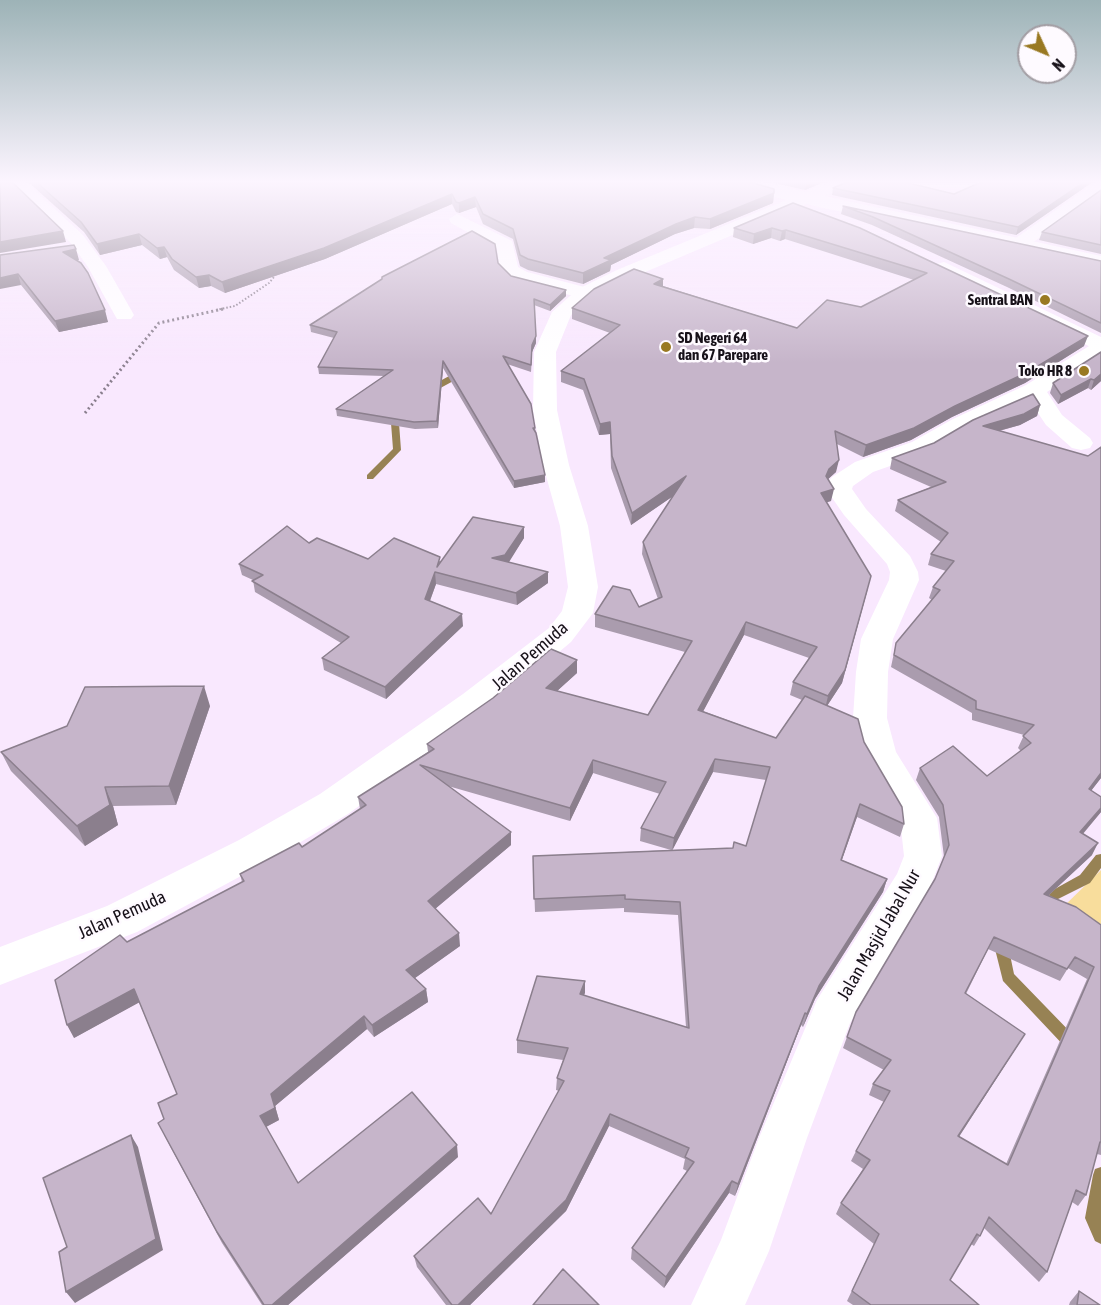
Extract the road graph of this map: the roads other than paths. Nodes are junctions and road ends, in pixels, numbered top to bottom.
1 (77, 241) edge
2 (498, 241) edge
3 (704, 241) edge
4 (1005, 241) edge
5 (1023, 241) edge
6 (1019, 244) junction
7 (83, 247) junction
8 (59, 250) edge
9 (928, 260) edge
10 (1101, 262) edge
11 (585, 293) junction
12 (124, 315) dead end
13 (1101, 346) edge
14 (1034, 390) junction
15 (1081, 442) dead end
16 (0, 966) edge
17 (718, 1305) edge

1 - 7 street
2 - 11 street
3 - 11 main road, Jalan Pemuda
4 - 6 main road
5 - 6 street
6 - 10 main road
7 - 8 street
7 - 12 street
9 - 13 main road
11 - 16 main road, Jalan Pemuda
13 - 14 street, Jalan Masjid Jabal Nur
14 - 15 street
14 - 17 street, Jalan Masjid Jabal Nur

